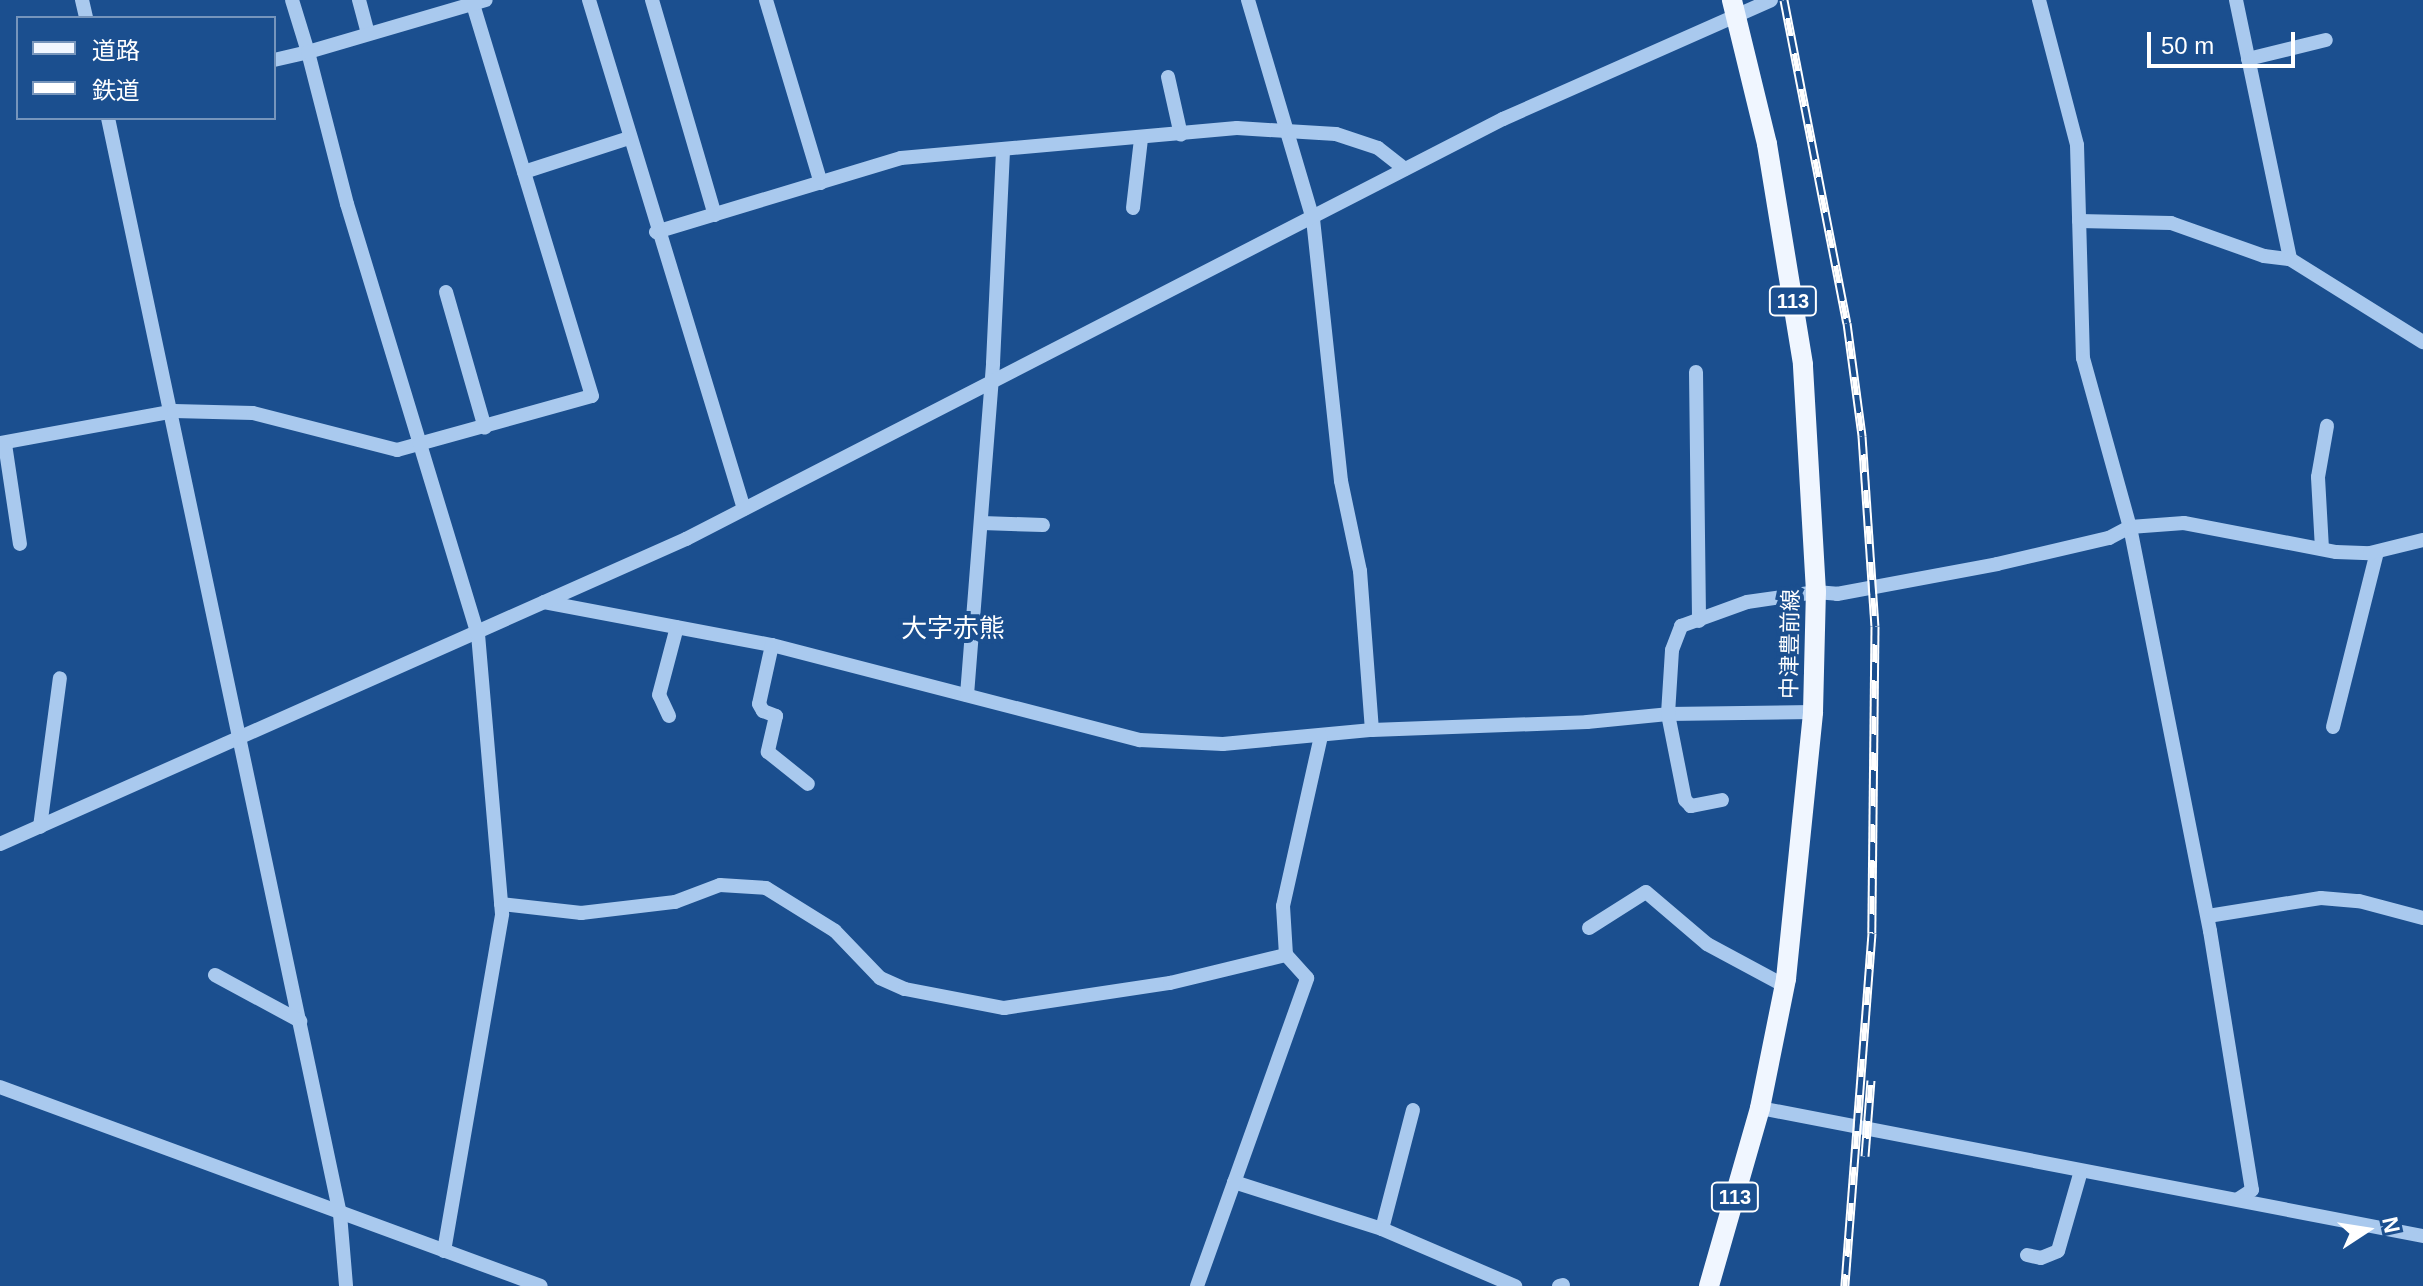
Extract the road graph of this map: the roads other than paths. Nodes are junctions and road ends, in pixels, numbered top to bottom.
1 (292, 0) edge
2 (359, 0) edge
3 (589, 0) edge
4 (652, 0) edge
5 (766, 0) edge
6 (1248, 0) edge
7 (1771, 0) edge
8 (2039, 0) edge
9 (2236, 0) edge
10 (477, 1) edge
11 (1734, 7) edge
12 (368, 34) junction
13 (2326, 40) dead end
14 (308, 52) junction
15 (2248, 59) junction
16 (276, 60) edge
17 (1168, 77) dead end
18 (108, 120) edge
19 (1290, 133) junction
20 (1181, 135) junction
21 (629, 138) junction
22 (1141, 139) junction
23 (1003, 151) junction
24 (1405, 169) junction
25 (524, 172) junction
26 (821, 183) junction
27 (1133, 208) dead end
28 (715, 215) junction
29 (1313, 219) junction
30 (2079, 221) junction
31 (656, 232) junction
32 (2290, 259) junction
33 (446, 292) dead end
34 (2423, 342) edge
35 (1696, 372) dead end
36 (991, 384) junction
37 (174, 411) junction
38 (2327, 426) dead end
39 (485, 428) junction
40 (2, 444) edge
41 (421, 447) junction
42 (744, 509) junction
43 (982, 523) junction
44 (1043, 525) dead end
45 (2130, 527) junction
46 (2423, 540) edge
47 (20, 544) dead end
48 (2322, 549) junction
49 (2377, 552) junction
50 (1816, 592) junction
51 (544, 602) junction
52 (1699, 621) junction
53 (677, 627) junction
54 (478, 635) junction
55 (772, 645) junction
56 (60, 678) dead end
57 (967, 695) junction
58 (1813, 712) junction
59 (1668, 714) junction
60 (669, 716) dead end
61 (2333, 727) dead end
62 (1372, 730) junction
63 (240, 736) junction
64 (1321, 736) junction
65 (808, 784) dead end
66 (1722, 800) dead end
67 (40, 827) junction
68 (0, 844) edge
69 (501, 904) junction
70 (2208, 916) junction
71 (2423, 918) edge
72 (1589, 928) dead end
73 (1286, 955) junction
74 (215, 975) dead end
75 (1785, 986) junction
76 (300, 1021) junction
77 (0, 1087) edge
78 (1760, 1108) junction
79 (1413, 1110) dead end
80 (2081, 1171) junction
81 (1234, 1182) junction
82 (2238, 1199) junction
83 (340, 1214) junction
84 (1382, 1229) junction
85 (2423, 1236) edge
86 (444, 1251) junction
87 (2027, 1255) dead end
88 (346, 1286) edge
89 (541, 1286) edge
90 (1197, 1286) edge
91 (1515, 1286) edge
92 (1709, 1286) edge

1 - 14 street
2 - 12 street
3 - 21 street
4 - 28 street
5 - 26 street
6 - 19 street
7 - 11 street
8 - 30 street
9 - 15 street
10 - 12 street
10 - 25 street
11 - 24 street
11 - 50 main road, 中津豊前線 / 113
12 - 14 street
13 - 15 street
14 - 16 street
14 - 41 street
15 - 32 street
17 - 20 street
18 - 37 street
19 - 20 street
19 - 24 street
19 - 29 street
20 - 22 street
21 - 25 street
21 - 31 street
22 - 23 street
22 - 27 street
23 - 26 street
23 - 36 street
24 - 29 street
25 - 39 street
26 - 28 street
28 - 31 street
29 - 36 street
29 - 62 street
30 - 32 street
30 - 45 street
31 - 42 street
32 - 34 street
33 - 39 street
35 - 52 street
36 - 42 street
36 - 43 street
37 - 40 street
37 - 41 street
37 - 63 street
38 - 48 street
39 - 41 street
40 - 47 street
41 - 54 street
42 - 51 street
43 - 44 street
43 - 57 street
45 - 48 street
45 - 50 street
45 - 70 street
46 - 49 street
48 - 49 street
49 - 61 street
50 - 52 street
50 - 58 main road, 中津豊前線 / 113
51 - 53 street
51 - 54 street
52 - 59 street
53 - 55 street
53 - 60 street
54 - 63 street
54 - 69 street
55 - 57 street
55 - 65 street
56 - 67 street
57 - 64 street
58 - 59 street
58 - 75 main road, 中津豊前線 / 113
59 - 62 street
59 - 66 street
62 - 64 street
63 - 67 street
63 - 76 street
64 - 73 street
67 - 68 street
69 - 73 street
69 - 86 street
70 - 71 street
70 - 82 street
72 - 75 street
73 - 81 street
74 - 76 street
75 - 78 main road, 中津豊前線 / 113
76 - 83 street
77 - 83 street
78 - 80 street
78 - 92 main road, 中津豊前線 / 113
79 - 84 street
80 - 82 street
80 - 87 street
81 - 84 street
81 - 90 street
82 - 85 street
83 - 86 street
83 - 88 street
84 - 91 street
86 - 89 street

